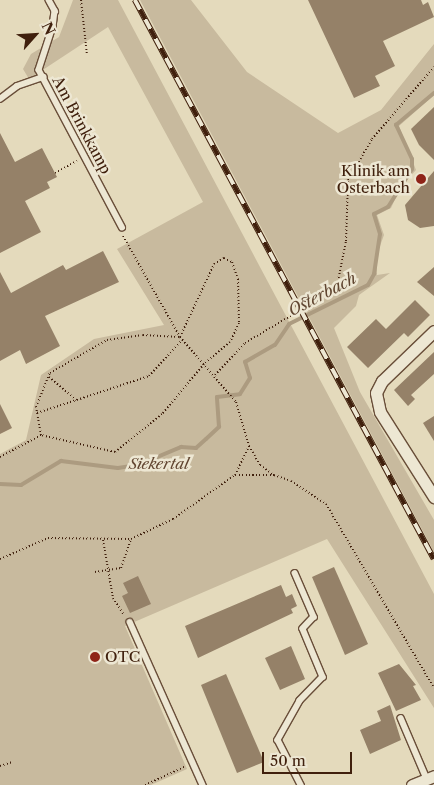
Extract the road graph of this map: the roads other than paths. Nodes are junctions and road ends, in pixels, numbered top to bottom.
1 (49, 0) edge
2 (43, 77) junction
3 (0, 99) edge
4 (122, 227) dead end
5 (434, 331) edge
6 (434, 496) edge
7 (295, 573) dead end
8 (130, 622) road end
9 (401, 718) dead end
10 (430, 777) edge
11 (203, 785) edge
12 (301, 785) edge
13 (412, 785) edge

1 - 2 lane
2 - 3 lane, Am Brinkkamp
2 - 4 lane, Am Brinkkamp
5 - 6 street
7 - 12 lane
8 - 11 lane
9 - 10 lane
10 - 13 street

